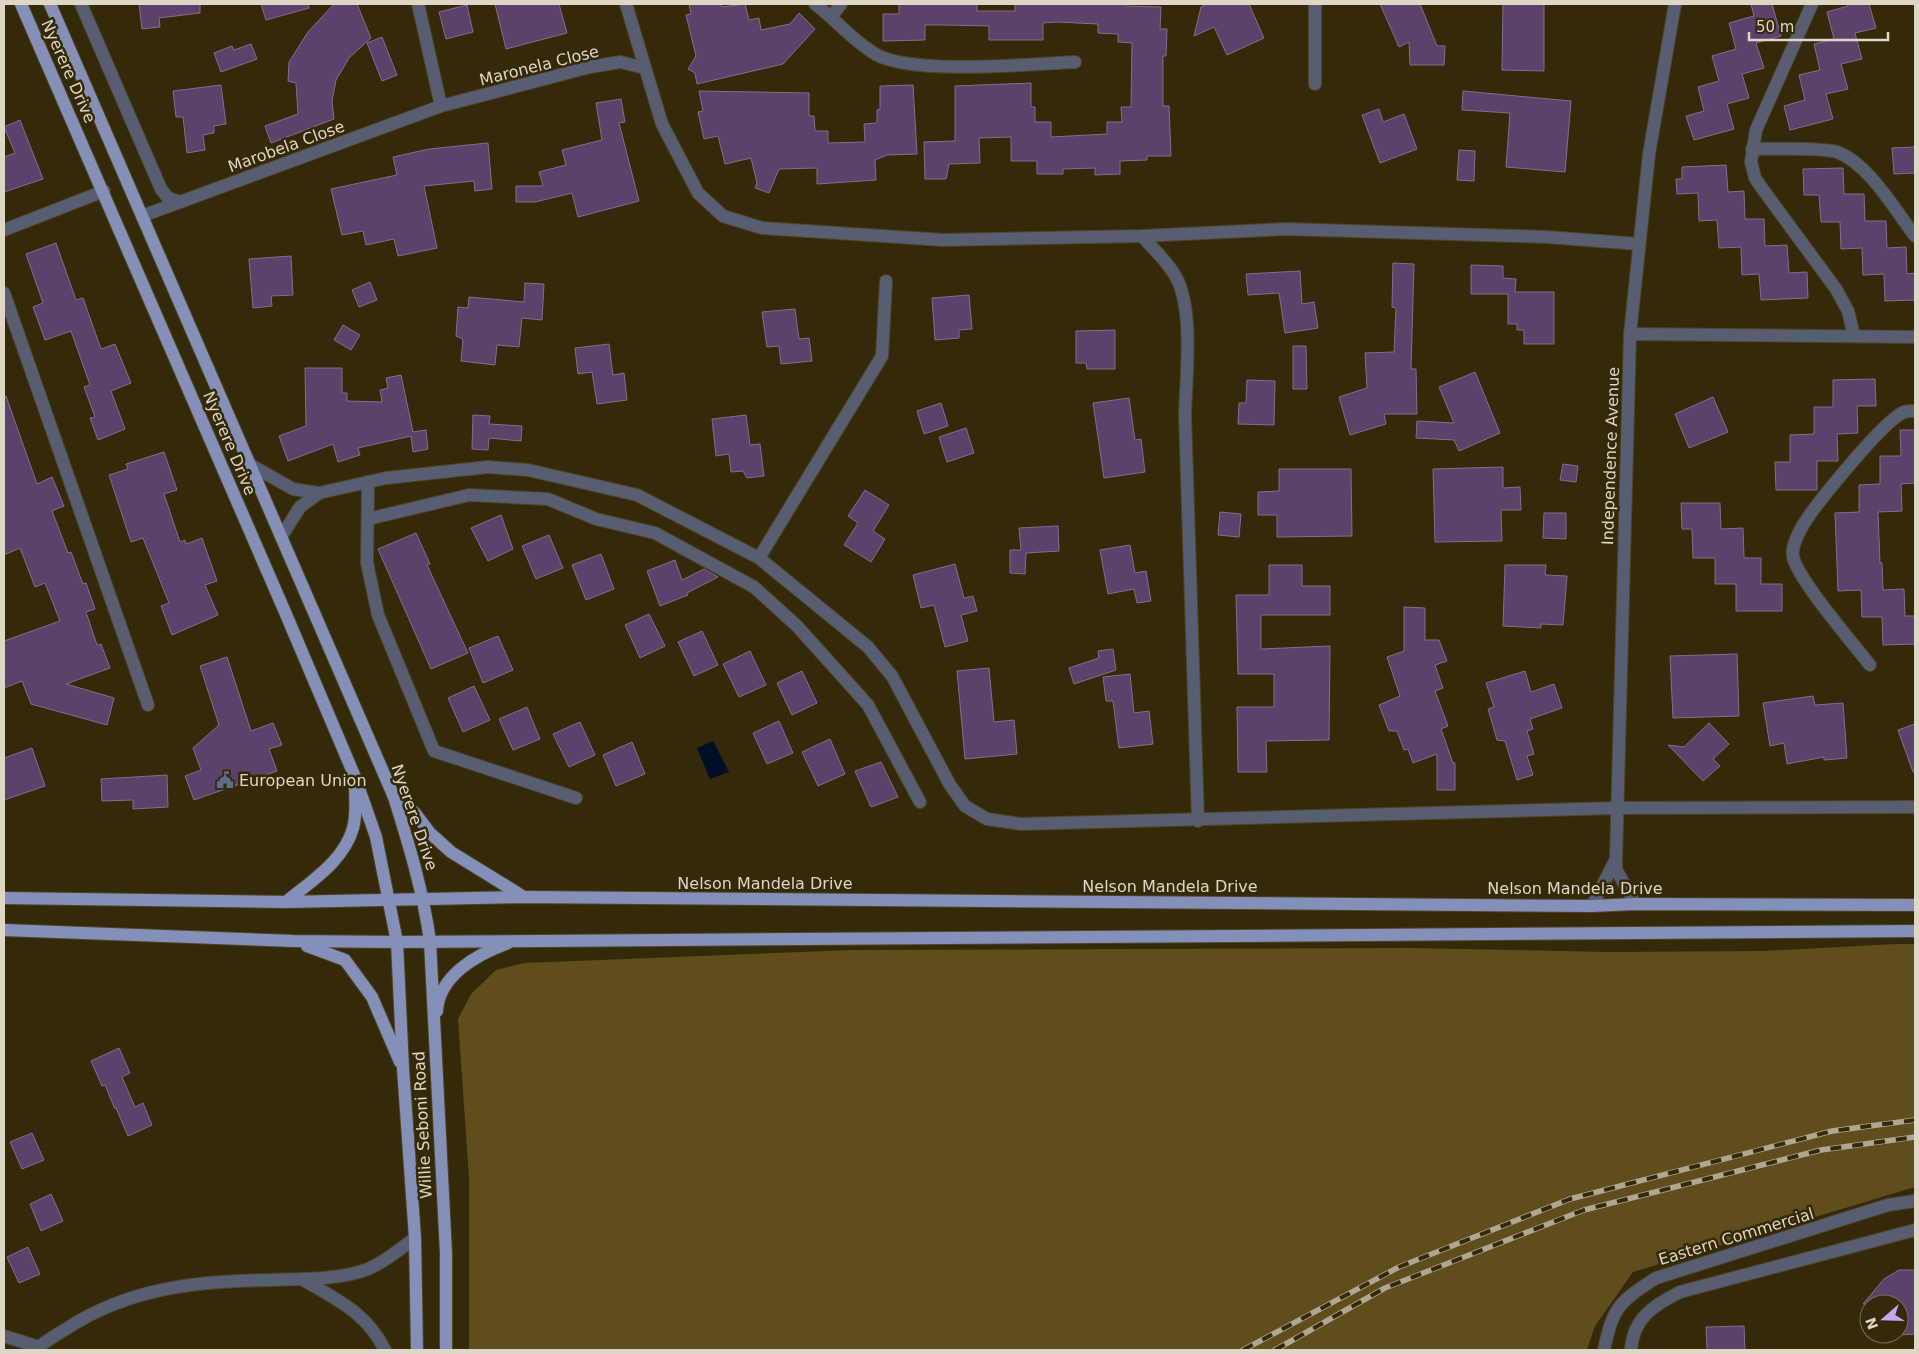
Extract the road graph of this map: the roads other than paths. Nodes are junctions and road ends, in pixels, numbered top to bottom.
1 (21, 4) edge
2 (50, 4) edge
3 (81, 4) edge
4 (418, 4) edge
5 (626, 4) edge
6 (815, 4) edge
7 (841, 4) edge
8 (1315, 4) edge
9 (1675, 4) edge
10 (1812, 4) edge
11 (831, 17) junction
12 (1075, 62) dead end
13 (645, 68) junction
14 (1315, 84) dead end
15 (441, 106) junction
16 (1752, 149) junction
17 (104, 191) junction
18 (180, 202) junction
19 (142, 216) junction
20 (4, 230) edge
21 (1142, 236) junction
22 (1915, 236) edge
23 (1639, 244) junction
24 (886, 281) dead end
25 (4, 293) edge
26 (1630, 334) junction
27 (1854, 336) junction
28 (1915, 337) edge
29 (1915, 411) edge
30 (249, 464) junction
31 (368, 482) junction
32 (319, 493) junction
33 (368, 519) junction
34 (281, 536) junction
35 (759, 558) junction
36 (1870, 665) dead end
37 (148, 705) dead end
38 (355, 777) junction
39 (394, 797) junction
40 (576, 798) dead end
41 (920, 802) dead end
42 (1915, 807) edge
43 (1617, 808) junction
44 (1198, 821) junction
45 (1616, 859) junction
46 (524, 897) junction
47 (4, 898) edge
48 (424, 899) junction
49 (390, 901) junction
50 (286, 902) junction
51 (1635, 904) junction
52 (1915, 905) edge
53 (1592, 906) junction
54 (4, 930) edge
55 (1915, 931) edge
56 (515, 940) junction
57 (293, 941) junction
58 (430, 941) junction
59 (397, 942) junction
60 (434, 1064) junction
61 (403, 1068) junction
62 (1915, 1201) edge
63 (1915, 1230) edge
64 (415, 1238) junction
65 (302, 1279) junction
66 (4, 1336) edge
67 (37, 1349) edge
68 (385, 1350) edge
69 (417, 1350) edge
70 (446, 1350) edge
71 (1604, 1350) edge
72 (1631, 1350) edge

1 - 17 main road, Nyerere Drive
2 - 19 main road, Nyerere Drive
3 - 18 street
4 - 15 street
5 - 13 street
6 - 11 street
7 - 11 street
8 - 14 street
9 - 23 street, Independence Avenue
10 - 16 street
11 - 12 street
13 - 15 street, Maronela Close
13 - 21 street
15 - 18 street, Marobela Close
16 - 22 street
16 - 27 street
17 - 20 street
17 - 38 main road, Nyerere Drive
18 - 19 street, Marobela Close
19 - 30 main road, Nyerere Drive
21 - 23 street
21 - 44 street
23 - 26 street, Independence Avenue
24 - 35 street
25 - 37 street
26 - 27 street
26 - 43 street, Independence Avenue
27 - 28 street
29 - 36 street
30 - 32 street
30 - 34 main road, Nyerere Drive
31 - 32 street
31 - 33 street
31 - 35 street
32 - 34 street
33 - 40 street
33 - 41 street
34 - 39 main road, Nyerere Drive
35 - 44 street
38 - 49 main road, Nyerere Drive
38 - 50 main road
39 - 46 main road
39 - 48 main road, Nyerere Drive
42 - 43 street
43 - 44 street
43 - 45 street, Independence Avenue
45 - 51 street
45 - 53 street, Independence Avenue
46 - 48 main road, Nelson Mandela Drive
46 - 53 main road, Nelson Mandela Drive
47 - 50 main road, Nelson Mandela Drive
48 - 49 main road, Nelson Mandela Drive
48 - 58 main road, Willie Seboni Road
49 - 50 main road, Nelson Mandela Drive
49 - 59 main road, Willie Seboni Road
51 - 52 main road, Nelson Mandela Drive
51 - 53 main road, Nelson Mandela Drive
54 - 57 main road
55 - 56 main road
56 - 58 main road
56 - 60 main road
57 - 59 main road
57 - 61 main road
58 - 59 main road
58 - 60 main road, Willie Seboni Road
59 - 61 main road, Willie Seboni Road
60 - 70 main road, Willie Seboni Road
61 - 64 main road, Willie Seboni Road
62 - 71 street, Eastern Commercial
63 - 72 street
64 - 65 street
64 - 69 main road, Willie Seboni Road
65 - 67 street
65 - 68 street
66 - 67 street

